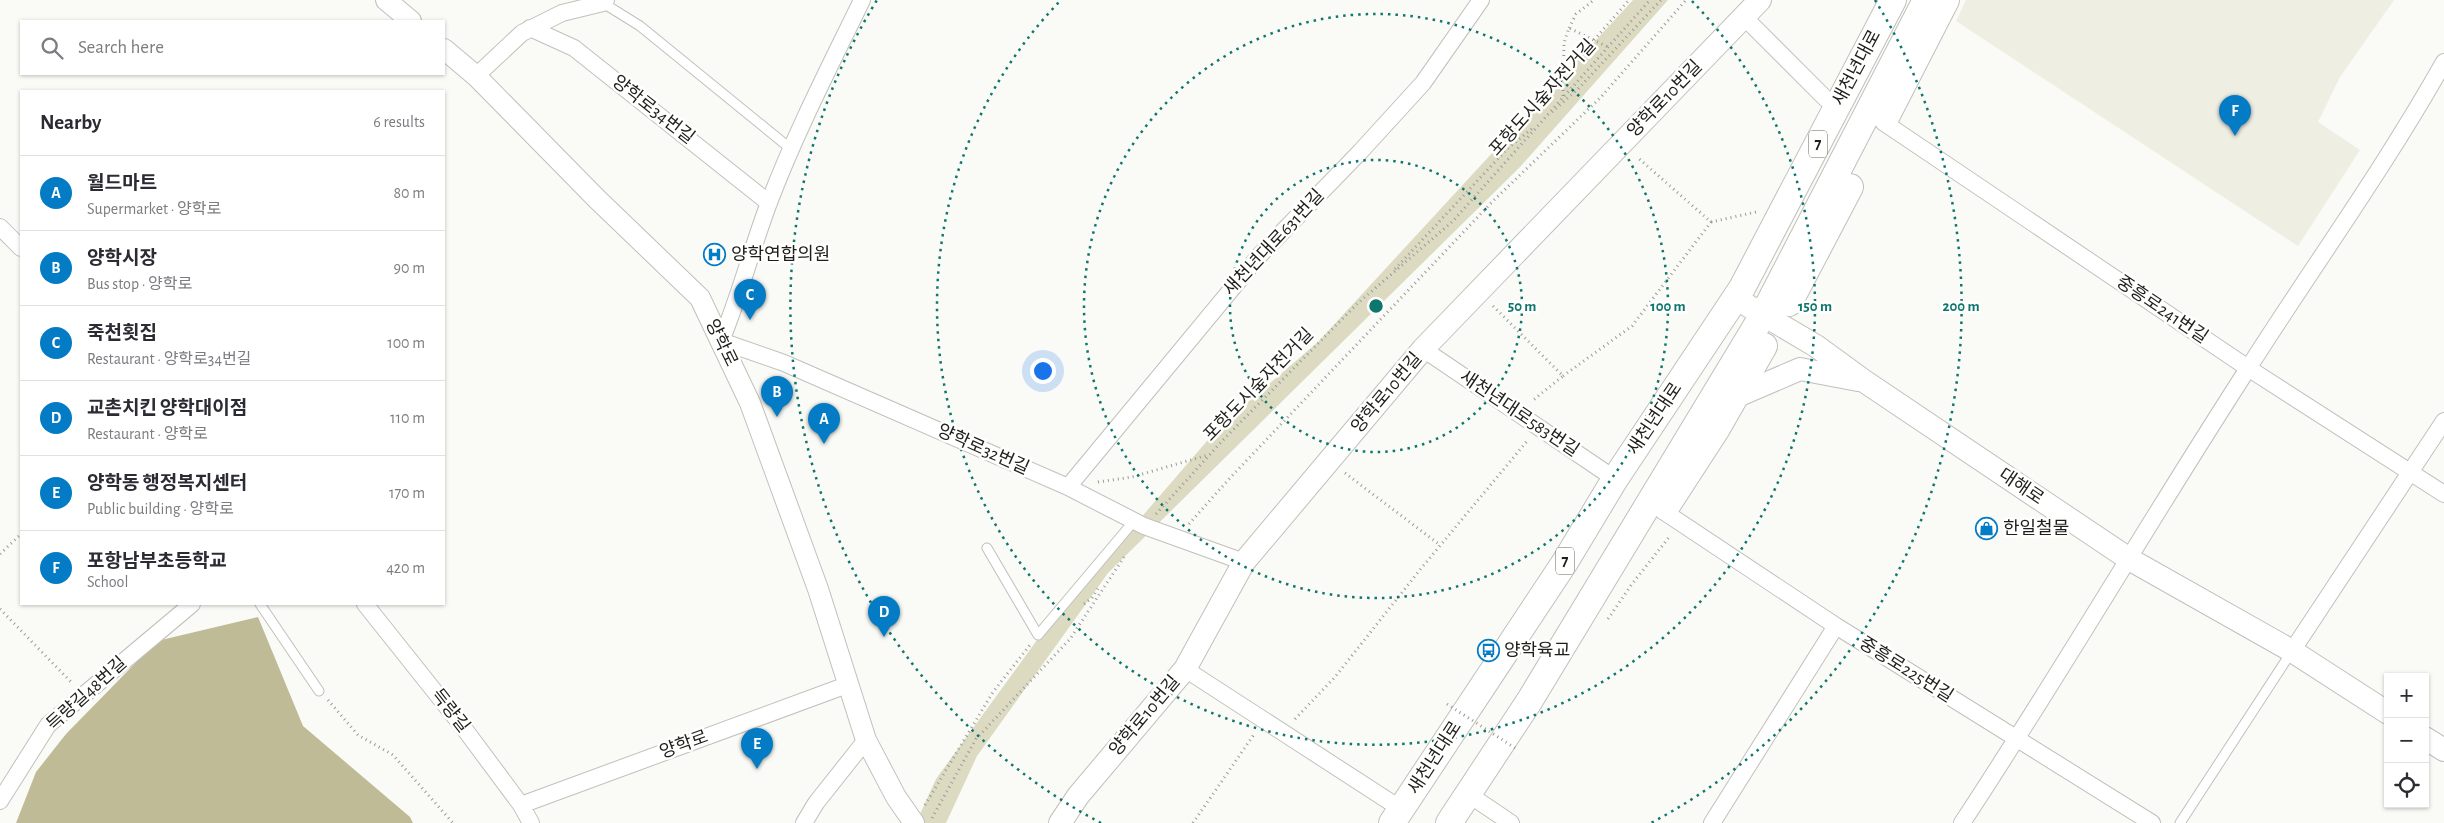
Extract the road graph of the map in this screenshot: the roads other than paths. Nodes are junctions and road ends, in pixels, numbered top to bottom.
1 (386, 0) edge
2 (862, 0) edge
3 (1482, 0) edge
4 (1760, 0) edge
5 (1876, 0) edge
6 (1893, 0) edge
7 (1926, 0) edge
8 (1946, 0) edge
9 (604, 1) edge
10 (1744, 17) junction
11 (410, 20) edge
12 (530, 28) junction
13 (445, 50) edge
14 (2444, 62) edge
15 (476, 76) junction
16 (1826, 98) junction
17 (1883, 122) junction
18 (791, 148) junction
19 (769, 203) junction
20 (0, 227) edge
21 (20, 247) edge
22 (1739, 293) junction
23 (1770, 319) junction
24 (721, 341) junction
25 (1423, 349) junction
26 (2248, 368) junction
27 (1864, 382) junction
28 (1735, 397) junction
29 (2444, 421) edge
30 (2409, 472) junction
31 (1615, 479) junction
32 (1068, 487) junction
33 (2444, 494) edge
34 (1663, 511) junction
35 (1140, 524) junction
36 (987, 548) dead end
37 (2129, 559) junction
38 (1244, 562) junction
39 (1615, 562) junction
40 (191, 605) edge
41 (261, 605) edge
42 (366, 605) edge
43 (1836, 626) junction
44 (2292, 651) junction
45 (1185, 669) junction
46 (847, 685) junction
47 (320, 691) road end
48 (2384, 710) edge
49 (2017, 739) junction
50 (866, 740) junction
51 (2429, 741) edge
52 (2444, 750) edge
53 (1468, 794) junction
54 (0, 801) edge
55 (521, 805) junction
56 (1397, 816) edge
57 (530, 823) edge
58 (804, 823) edge
59 (919, 823) edge
60 (1060, 823) edge
61 (1449, 823) edge
62 (1511, 823) edge
63 (1712, 823) edge
64 (1962, 823) edge
65 (2152, 823) edge
66 (2180, 823) edge

1 - 11 street
2 - 18 street
3 - 32 street, 새천년대로631번길
4 - 10 main road, 양학로10번길
5 - 16 main road
6 - 22 main road, 새천년대로 / 7
7 - 23 main road, 새천년대로
8 - 17 main road
9 - 12 street
9 - 18 lane
10 - 16 street
10 - 25 main road, 양학로10번길
12 - 15 street
12 - 19 street, 양학로34번길
13 - 15 street, 양학로
14 - 26 street
15 - 24 street, 양학로
16 - 22 main road
17 - 23 main road
17 - 26 street, 중흥로241번길
18 - 19 street
19 - 24 street
20 - 21 street
22 - 23 main road, 대해로
22 - 31 main road, 새천년대로 / 7
23 - 27 main road, 대해로
23 - 28 main road
23 - 39 main road, 새천년대로
24 - 32 street, 양학로32번길
24 - 46 street, 양학로
25 - 31 street, 새천년대로583번길
25 - 38 main road, 양학로10번길
26 - 30 street, 중흥로241번길
26 - 37 street
27 - 28 main road
27 - 37 main road, 대해로
28 - 34 main road
29 - 30 street
30 - 33 street, 중흥로241번길
30 - 44 street
31 - 56 main road, 새천년대로 / 7
32 - 35 street, 양학로32번길
34 - 39 main road
34 - 43 street, 중흥로225번길
35 - 36 lane
35 - 38 street, 양학로32번길
37 - 44 main road, 대해로
37 - 49 street
38 - 45 main road, 양학로10번길
39 - 53 main road, 새천년대로
40 - 54 street, 득량길48번길
41 - 47 lane
42 - 55 street, 득량길
43 - 49 street, 중흥로225번길
43 - 63 street
44 - 48 main road, 대해로
44 - 66 lane
45 - 56 street
45 - 60 main road, 양학로10번길
46 - 50 street, 양학로
46 - 55 street, 양학로
49 - 64 street
49 - 65 street, 중흥로225번길
50 - 58 street
50 - 59 street, 양학로
51 - 52 main road
53 - 61 main road, 새천년대로
53 - 62 street
55 - 57 street, 득량길

